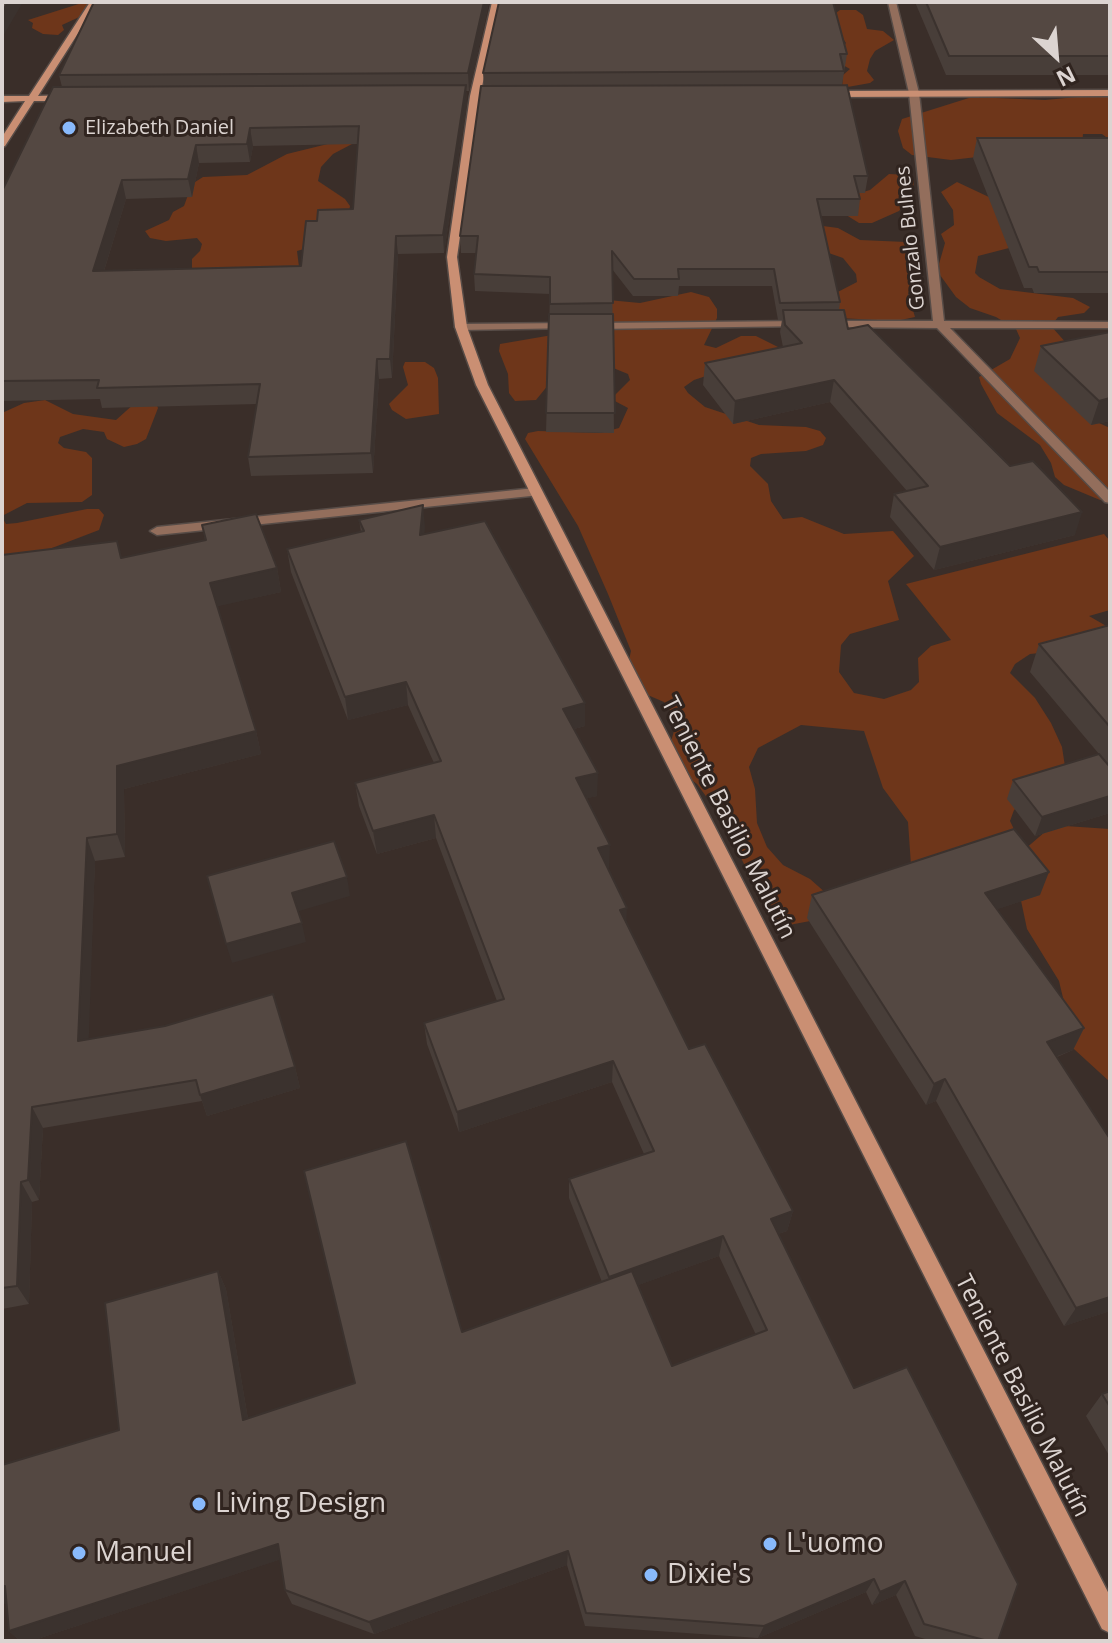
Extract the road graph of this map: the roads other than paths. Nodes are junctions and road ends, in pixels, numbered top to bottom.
1 (94, 2) edge
2 (496, 2) edge
3 (892, 2) edge
4 (914, 93) junction
5 (1110, 93) edge
6 (818, 94) edge
7 (461, 96) edge
8 (475, 96) junction
9 (491, 96) edge
10 (84, 98) edge
11 (2, 99) edge
12 (29, 99) junction
13 (2, 144) edge
14 (939, 323) junction
15 (1110, 325) edge
16 (461, 327) junction
17 (535, 492) junction
18 (1110, 499) edge
19 (157, 531) dead end
20 (1110, 1621) edge

1 - 12 street
2 - 8 street, Teniente Basilio Malutín
3 - 4 street, Gonzalo Bulnes
4 - 5 street
4 - 6 street
4 - 14 street, Gonzalo Bulnes
7 - 8 street
8 - 9 street
8 - 16 street, Teniente Basilio Malutín
10 - 12 street
11 - 12 street
12 - 13 street
14 - 15 street
14 - 16 street
14 - 18 street, Gonzalo Bulnes
16 - 17 street, Teniente Basilio Malutín
17 - 19 street
17 - 20 street, Teniente Basilio Malutín

